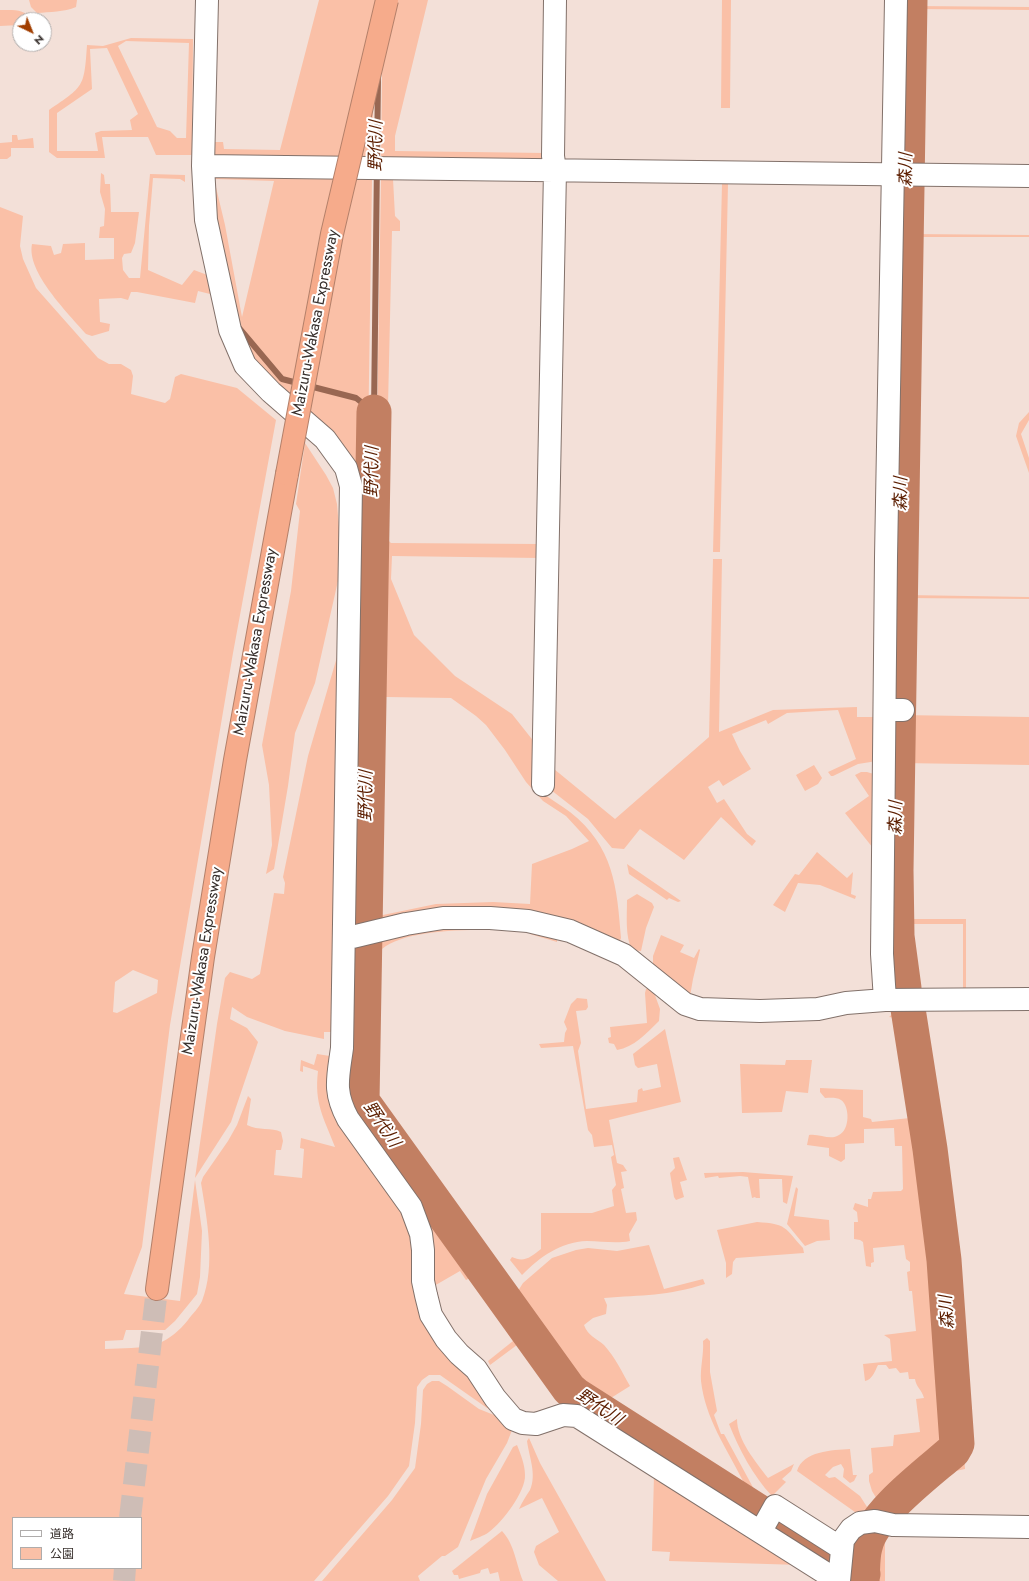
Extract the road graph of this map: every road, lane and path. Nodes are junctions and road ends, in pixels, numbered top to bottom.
1 (207, 0) edge
2 (387, 0) edge
3 (555, 0) edge
4 (896, 0) edge
5 (203, 166) junction
6 (555, 170) junction
7 (902, 175) junction
8 (1029, 176) edge
9 (543, 785) dead end
10 (357, 936) junction
11 (885, 1000) junction
12 (1029, 1000) edge
13 (157, 1289) tunnel mouth
14 (766, 1523) junction
15 (1029, 1527) edge
16 (840, 1568) edge

1 - 5 street
2 - 13 highway, Maizuru-Wakasa Expressway, bridge
3 - 6 street
4 - 7 street
5 - 6 street
5 - 10 street
6 - 7 street
6 - 9 street
7 - 8 street
7 - 11 street
10 - 11 street
10 - 14 street
11 - 12 street
14 - 16 street
14 - 16 street
15 - 16 street

